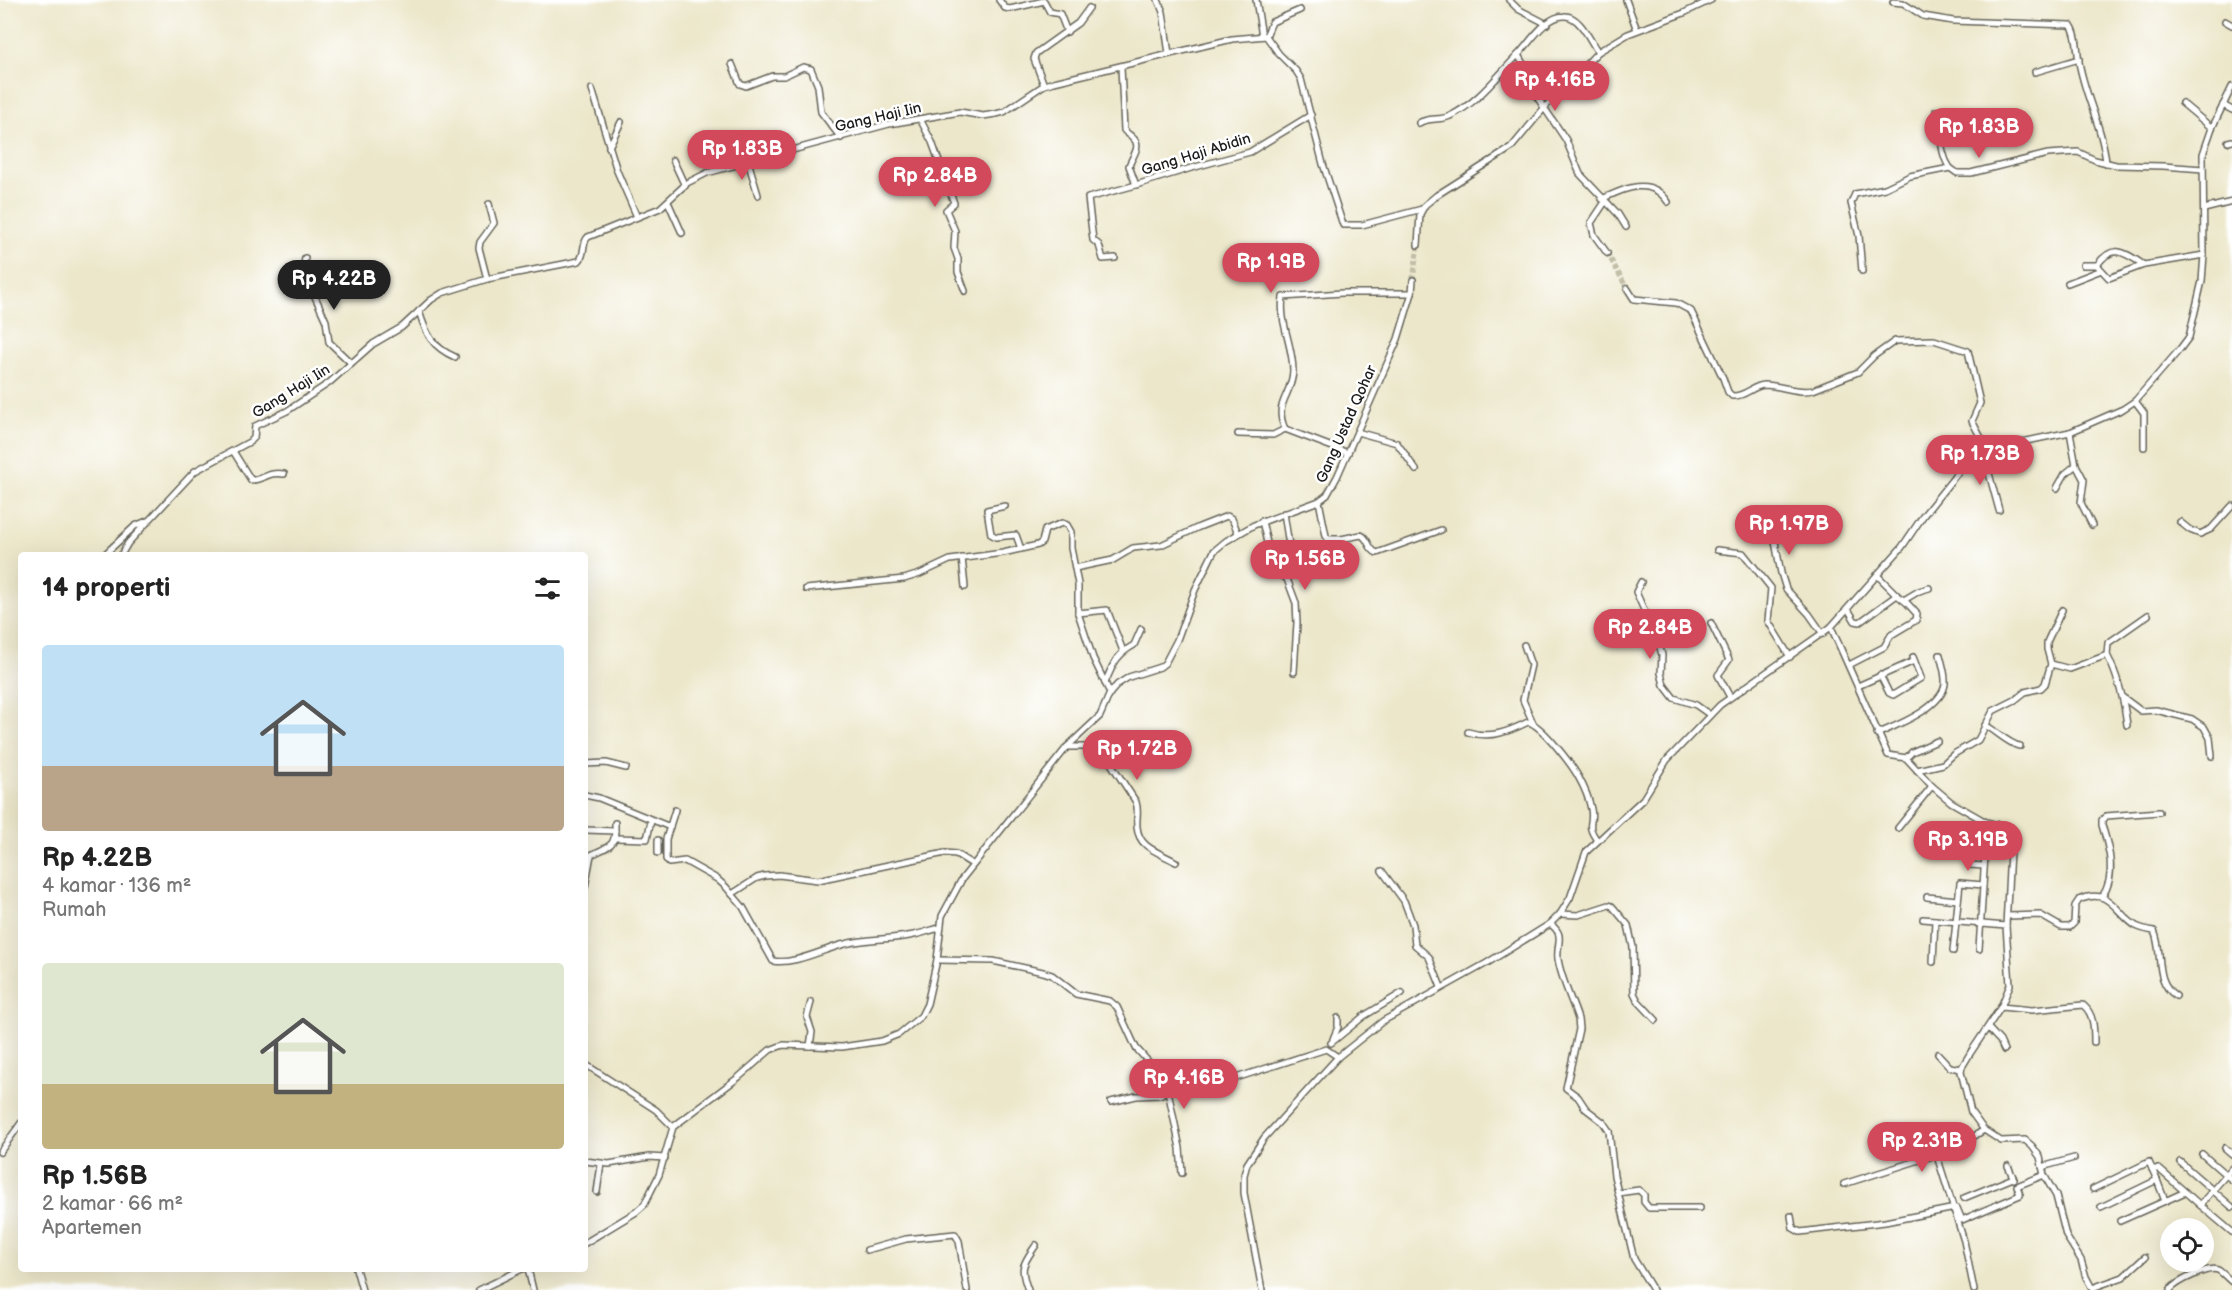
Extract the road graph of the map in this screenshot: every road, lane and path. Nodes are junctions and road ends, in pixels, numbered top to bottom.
1 (999, 0) edge
2 (1158, 0) edge
3 (1256, 0) edge
4 (1509, 0) edge
5 (1626, 0) edge
6 (1711, 0) edge
7 (1893, 2) dead end
8 (1089, 8) dead end
9 (1300, 10) dead end
10 (2224, 21) dead end
11 (1547, 24) junction
12 (2232, 25) edge
13 (1637, 30) junction
14 (1067, 32) junction
15 (1264, 36) junction
16 (1598, 52) junction
17 (1169, 54) junction
18 (1518, 55) junction
19 (2079, 59) junction
20 (732, 64) dead end
21 (1121, 67) junction
22 (2035, 72) dead end
23 (1044, 85) junction
24 (2232, 87) edge
25 (592, 89) dead end
26 (2181, 103) dead end
27 (2223, 105) junction
28 (1545, 107) junction
29 (2231, 109) edge
30 (1936, 111) dead end
31 (1311, 115) junction
32 (920, 119) junction
33 (621, 122) dead end
34 (1419, 123) dead end
35 (2212, 128) junction
36 (841, 138) junction
37 (609, 147) junction
38 (673, 159) dead end
39 (748, 161) junction
40 (2106, 163) junction
41 (1950, 168) junction
42 (2203, 169) junction
43 (1136, 185) junction
44 (684, 186) junction
45 (758, 195) dead end
46 (1604, 200) junction
47 (668, 202) junction
48 (1668, 202) dead end
49 (2232, 202) edge
50 (489, 204) dead end
51 (1422, 209) junction
52 (2204, 209) junction
53 (637, 217) junction
54 (1626, 227) dead end
55 (682, 233) dead end
56 (1418, 245) tunnel mouth
57 (1607, 253) tunnel mouth
58 (2204, 255) junction
59 (305, 258) dead end
60 (1115, 258) dead end
61 (2083, 265) dead end
62 (2144, 265) junction
63 (2098, 268) junction
64 (1862, 271) dead end
65 (488, 279) junction
66 (1413, 280) tunnel mouth
67 (2068, 283) dead end
68 (1627, 288) tunnel mouth
69 (965, 291) dead end
70 (1412, 293) junction
71 (419, 311) junction
72 (455, 357) dead end
73 (351, 363) junction
74 (2139, 405) junction
75 (1286, 429) junction
76 (1357, 432) junction
77 (1238, 434) dead end
78 (2071, 434) junction
79 (2144, 447) dead end
80 (233, 451) junction
81 (1348, 453) junction
82 (1986, 454) junction
83 (2076, 465) junction
84 (1416, 470) dead end
85 (284, 474) dead end
86 (2057, 488) dead end
87 (1319, 501) junction
88 (1005, 506) dead end
89 (2232, 506) edge
90 (1999, 510) dead end
91 (1284, 513) junction
92 (150, 519) junction
93 (1262, 521) junction
94 (2180, 522) dead end
95 (2092, 525) dead end
96 (1772, 526) dead end
97 (1441, 530) dead end
98 (1238, 533) junction
99 (1021, 549) junction
100 (1718, 550) dead end
101 (107, 552) edge
102 (123, 552) edge
103 (962, 558) junction
104 (1075, 568) junction
105 (1284, 576) junction
106 (1878, 576) junction
107 (1641, 582) dead end
108 (965, 587) dead end
109 (1929, 588) dead end
110 (806, 589) dead end
111 (1897, 595) junction
112 (1904, 600) junction
113 (1848, 609) junction
114 (2061, 610) dead end
115 (1078, 613) junction
116 (2148, 615) dead end
117 (1711, 623) dead end
118 (1831, 627) junction
119 (1141, 629) dead end
120 (1820, 631) junction
121 (1524, 645) dead end
122 (1123, 651) junction
123 (1940, 655) dead end
124 (2107, 655) junction
125 (1790, 657) junction
126 (2051, 664) junction
127 (1849, 665) junction
128 (1293, 672) dead end
129 (1880, 675) junction
130 (1105, 683) junction
131 (1858, 686) junction
132 (1110, 693) junction
133 (1730, 698) junction
134 (2124, 698) junction
135 (1710, 715) junction
136 (1533, 723) junction
137 (1985, 725) junction
138 (2127, 725) dead end
139 (1468, 732) dead end
140 (1877, 734) junction
141 (1937, 741) dead end
142 (2020, 746) dead end
143 (1067, 747) junction
144 (2212, 756) dead end
145 (1906, 758) junction
146 (588, 764) edge
147 (626, 768) dead end
148 (1917, 770) junction
149 (1932, 786) junction
150 (588, 796) edge
151 (675, 810) dead end
152 (2159, 812) dead end
153 (651, 821) junction
154 (615, 823) dead end
155 (670, 828) junction
156 (1898, 828) dead end
157 (588, 830) edge
158 (616, 834) junction
159 (658, 840) dead end
160 (1597, 840) junction
161 (665, 853) junction
162 (2000, 855) dead end
163 (1176, 862) dead end
164 (972, 864) junction
165 (1970, 865) dead end
166 (1984, 866) junction
167 (588, 871) edge
168 (1382, 871) dead end
169 (1983, 885) junction
170 (732, 894) junction
171 (1927, 897) dead end
172 (2102, 897) junction
173 (1958, 900) junction
174 (1560, 914) junction
175 (2008, 916) junction
176 (1923, 919) dead end
177 (1935, 920) junction
178 (1956, 922) junction
179 (1550, 924) junction
180 (1981, 924) junction
181 (2006, 926) junction
182 (940, 928) junction
183 (1979, 949) dead end
184 (1953, 951) dead end
185 (937, 960) junction
186 (1933, 962) dead end
187 (1441, 987) junction
188 (1402, 993) dead end
189 (2176, 996) dead end
190 (811, 1002) dead end
191 (2001, 1007) junction
192 (1338, 1018) dead end
193 (1656, 1020) dead end
194 (1988, 1028) junction
195 (2094, 1042) dead end
196 (1331, 1043) junction
197 (810, 1046) junction
198 (1326, 1049) junction
199 (2004, 1050) dead end
200 (1938, 1054) dead end
201 (1338, 1057) junction
202 (588, 1066) edge
203 (1961, 1069) junction
204 (1169, 1089) junction
205 (1111, 1102) dead end
206 (674, 1127) junction
207 (18, 1129) edge
208 (1984, 1130) junction
209 (2225, 1148) dead end
210 (0, 1152) edge
211 (2202, 1154) dead end
212 (2232, 1154) edge
213 (1937, 1156) junction
214 (665, 1158) junction
215 (2074, 1158) dead end
216 (588, 1162) edge
217 (2180, 1162) dead end
218 (601, 1164) junction
219 (2008, 1166) dead end
220 (2042, 1167) junction
221 (2232, 1167) edge
222 (2152, 1169) junction
223 (1182, 1173) dead end
224 (2044, 1175) junction
225 (2226, 1175) junction
226 (2013, 1178) junction
227 (2157, 1180) junction
228 (2232, 1180) edge
229 (1844, 1184) dead end
230 (2017, 1186) junction
231 (2093, 1189) dead end
232 (2212, 1191) junction
233 (597, 1192) dead end
234 (2185, 1192) junction
235 (1618, 1193) junction
236 (1964, 1198) dead end
237 (2165, 1202) junction
238 (2200, 1205) junction
239 (2232, 1207) edge
240 (1700, 1208) dead end
241 (1956, 1208) junction
242 (2101, 1208) dead end
243 (1791, 1216) dead end
244 (2120, 1221) dead end
245 (2232, 1232) edge
246 (588, 1241) edge
247 (1036, 1245) dead end
248 (867, 1250) dead end
249 (2145, 1257) dead end
250 (357, 1272) edge
251 (514, 1272) edge
252 (529, 1272) edge
253 (2232, 1282) edge
254 (2093, 1289) edge
255 (362, 1290) edge
256 (479, 1290) edge
257 (533, 1290) edge
258 (967, 1290) edge
259 (1028, 1290) edge
260 (1262, 1290) edge
261 (1652, 1290) edge
262 (1974, 1290) edge
263 (2170, 1290) edge

1 - 14 street
2 - 17 street
3 - 15 street
4 - 11 street
5 - 13 street
6 - 13 street
7 - 19 street
8 - 14 street
9 - 15 street
10 - 12 street
11 - 16 street
11 - 18 street
13 - 16 street
14 - 23 street
15 - 17 street, Gang Haji Iin
15 - 31 street
16 - 28 street
17 - 21 street, Gang Haji Iin
18 - 28 street
18 - 34 street
19 - 22 street
19 - 40 street
20 - 36 street
21 - 23 street, Gang Haji Iin
21 - 43 street, Gang Haji Abidin
23 - 32 street, Gang Haji Iin
24 - 27 street
25 - 37 street
26 - 35 street
27 - 29 street
27 - 35 street
28 - 46 street
28 - 51 street
30 - 41 street
31 - 43 street, Gang Haji Abidin
31 - 51 street
32 - 36 street, Gang Haji Iin
32 - 69 street
33 - 37 street
35 - 42 street
36 - 39 street, Gang Haji Iin
37 - 53 street
38 - 44 street
39 - 44 street, Gang Haji Iin
39 - 45 street
40 - 41 street
40 - 42 street
41 - 64 street
42 - 52 street
43 - 60 street
44 - 47 street, Gang Haji Iin
46 - 48 street
46 - 54 street
46 - 57 street
47 - 53 street, Gang Haji Iin
47 - 55 street
49 - 52 street
50 - 65 street
51 - 56 street
52 - 58 street
53 - 65 street, Gang Haji Iin
58 - 62 street
58 - 74 street
59 - 73 street
61 - 63 street
62 - 63 street
62 - 63 street
63 - 67 street
65 - 71 street, Gang Haji Iin
66 - 70 street, Gang Ustad Qohar
68 - 82 street
70 - 75 street
70 - 76 street, Gang Ustad Qohar
71 - 72 street
71 - 73 street, Gang Haji Iin
73 - 80 street, Gang Haji Iin
74 - 78 street
74 - 79 street
75 - 77 street
75 - 81 street
76 - 81 street, Gang Ustad Qohar
76 - 84 street
78 - 82 street
78 - 83 street
80 - 85 street
80 - 92 street, Gang Haji Iin
81 - 87 street, Gang Ustad Qohar
82 - 90 street
82 - 106 street
83 - 86 street
83 - 95 street
87 - 91 street, Gang Ustad Qohar
87 - 97 street
88 - 99 street
89 - 94 street
91 - 93 street, Gang Ustad Qohar
91 - 105 street
92 - 101 street
92 - 102 street, Gang Haji Iin
93 - 98 street, Gang Ustad Qohar
93 - 105 street
96 - 120 street
98 - 104 street
98 - 132 street, Gang Ustad Qohar
99 - 103 street
99 - 104 street
100 - 125 street
103 - 108 street
103 - 110 street
104 - 115 street
105 - 128 street
106 - 111 street
106 - 113 street
107 - 135 street
109 - 112 street
111 - 112 street
111 - 113 street
112 - 127 street
113 - 118 street
114 - 126 street
115 - 122 street
115 - 130 street
116 - 124 street
117 - 133 street
118 - 120 street
118 - 127 street
119 - 122 street
120 - 125 street
121 - 136 street
122 - 130 street
123 - 140 street
124 - 126 street
124 - 134 street
125 - 133 street
126 - 137 street
127 - 131 street
129 - 129 street
129 - 131 street
130 - 132 street
131 - 140 street
132 - 143 street, Gang Ustad Qohar
133 - 135 street
134 - 138 street
134 - 144 street
135 - 160 street
136 - 139 street
136 - 160 street
137 - 142 street
137 - 148 street
140 - 145 street
141 - 145 street
143 - 163 street
143 - 164 street, Gang Ustad Qohar
145 - 148 street
146 - 147 street
148 - 149 street
149 - 156 street
149 - 175 street
150 - 153 street
151 - 155 street
152 - 172 street
153 - 155 street
153 - 158 street
154 - 158 street
155 - 161 street
157 - 158 street
158 - 167 street
159 - 161 street
160 - 174 street
161 - 170 street
162 - 166 street
164 - 170 street
164 - 182 street, Gang Ustad Qohar
165 - 166 street
166 - 169 street
168 - 187 street
169 - 173 street
169 - 180 street
170 - 182 street
171 - 173 street
172 - 175 street
172 - 189 street
173 - 178 street
174 - 179 street
174 - 193 street
175 - 181 street
176 - 177 street
177 - 178 street
177 - 186 street
178 - 180 street
178 - 184 street
179 - 187 street
179 - 235 street
180 - 181 street
180 - 183 street
181 - 191 street
182 - 185 street, Gang Ustad Qohar
185 - 197 street, Gang Ustad Qohar
185 - 204 street
187 - 201 street
188 - 196 street
190 - 197 street
191 - 194 street
191 - 195 street
192 - 196 street
194 - 199 street
194 - 203 street
196 - 198 street
197 - 206 street, Gang Ustad Qohar
198 - 201 street
198 - 204 street
200 - 203 street
201 - 260 street
202 - 206 street
203 - 208 street
204 - 205 street
204 - 223 street
206 - 214 street
207 - 210 street
208 - 213 street
208 - 220 street
209 - 212 street
211 - 225 street
213 - 229 street
213 - 241 street
214 - 218 street
214 - 246 street
215 - 220 street
216 - 218 street
217 - 232 street
218 - 233 street
219 - 226 street
220 - 224 street
221 - 225 street
222 - 227 street
222 - 231 street
222 - 234 street
224 - 230 street
224 - 254 street
225 - 228 street
225 - 232 street
226 - 230 street
226 - 236 street
227 - 237 street
227 - 242 street
230 - 241 street
232 - 238 street
232 - 239 street
234 - 237 street
234 - 238 street
235 - 240 street
235 - 261 street
237 - 244 street
238 - 245 street
241 - 243 street
241 - 262 street
247 - 259 street
248 - 258 street
249 - 254 street
250 - 255 street
251 - 256 street
252 - 257 street
253 - 263 street

